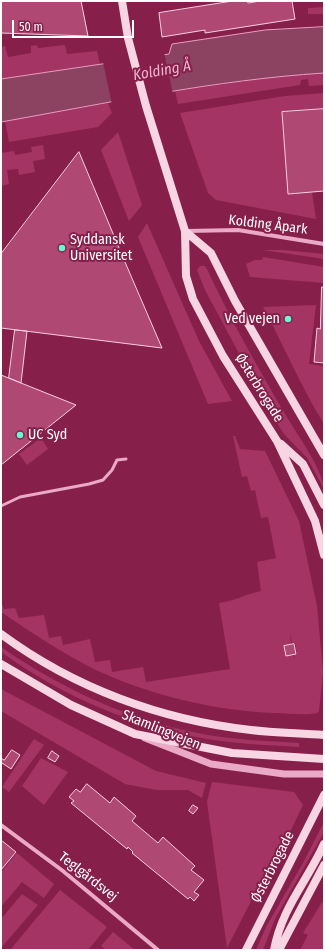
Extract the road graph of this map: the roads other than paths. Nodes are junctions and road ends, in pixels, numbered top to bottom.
1 (123, 1) edge
2 (185, 231) junction
3 (324, 244) edge
4 (277, 441) junction
5 (324, 455) edge
6 (126, 459) dead end
7 (324, 505) edge
8 (1, 506) edge
9 (324, 556) edge
10 (1, 634) edge
11 (1, 664) edge
12 (135, 734) junction
13 (324, 735) edge
14 (324, 759) edge
15 (324, 774) edge
16 (324, 795) edge
17 (1, 825) edge
18 (324, 844) edge
19 (324, 865) edge
20 (158, 950) edge
21 (246, 950) edge
22 (274, 950) edge
23 (279, 950) edge

1 - 2 main road, Østerbrogade
2 - 3 street, Kolding Åpark
2 - 4 main road, Østerbrogade
2 - 5 main road, Østerbrogade
4 - 7 main road
4 - 9 main road, Østerbrogade
6 - 8 lane
10 - 13 main road, Skamlingvejen
11 - 12 main road, Skamlingvejen
12 - 14 main road
12 - 15 street, Skamlingvejen
16 - 21 main road, Østerbrogade
17 - 20 street, Teglgårdsvej
18 - 22 main road
19 - 23 main road

